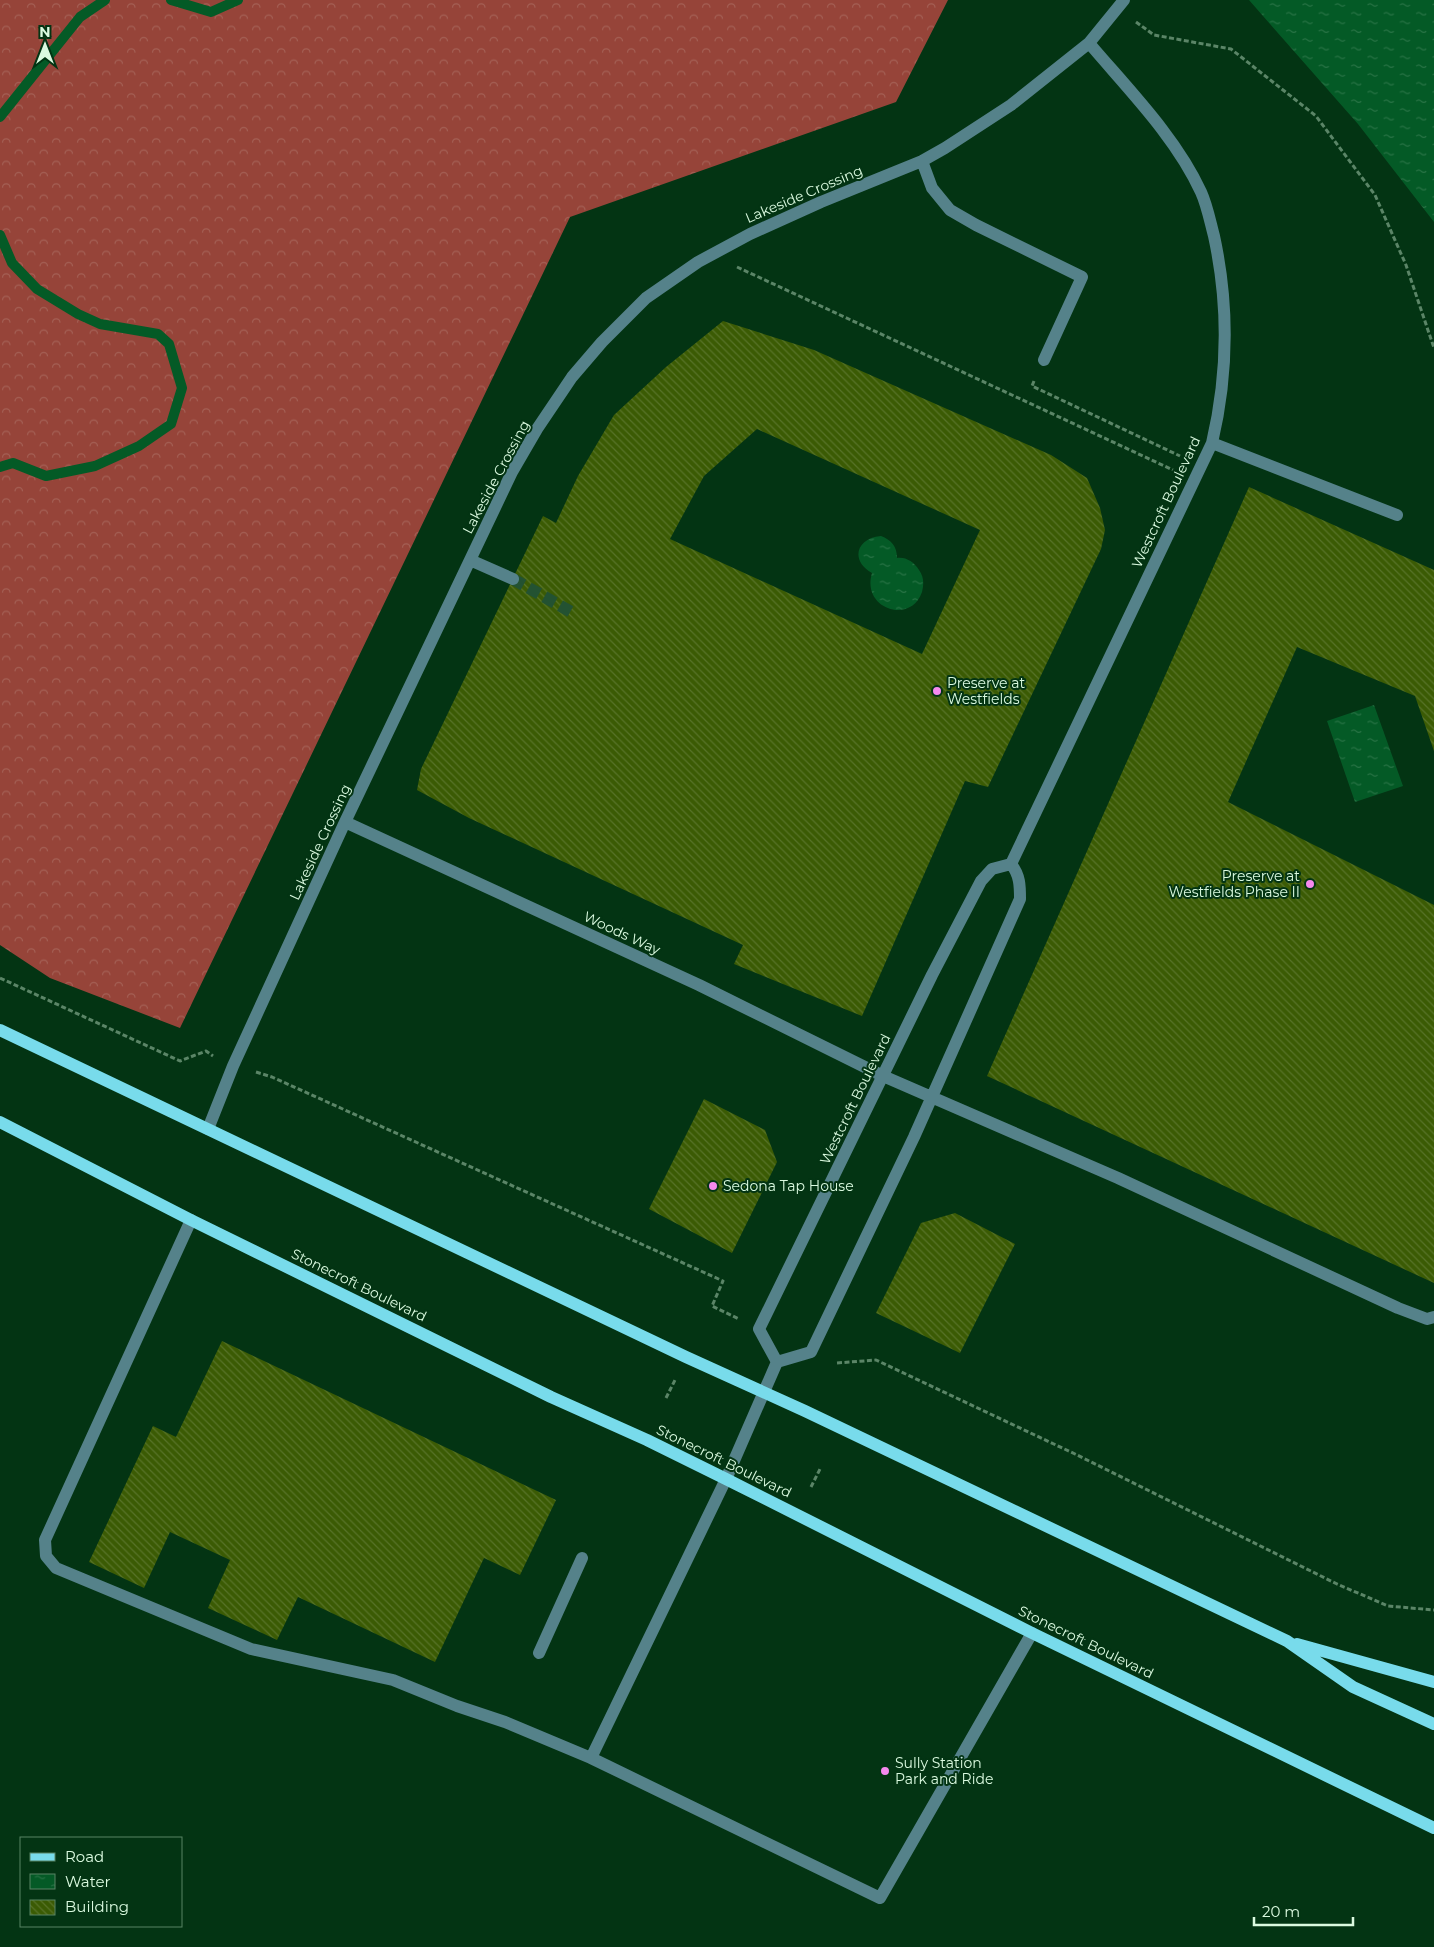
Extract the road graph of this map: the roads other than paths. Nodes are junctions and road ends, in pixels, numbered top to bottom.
1 (1121, 4) edge
2 (1089, 43) junction
3 (922, 161) junction
4 (1044, 360) road end
5 (1212, 443) junction
6 (1398, 515) dead end
7 (470, 560) junction
8 (513, 579) tunnel mouth
9 (345, 822) junction
10 (1011, 864) junction
11 (0, 1030) edge
12 (883, 1076) junction
13 (932, 1098) junction
14 (0, 1122) edge
15 (208, 1129) junction
16 (191, 1220) junction
17 (1434, 1317) edge
18 (777, 1362) junction
19 (764, 1392) junction
20 (726, 1479) junction
21 (582, 1558) dead end
22 (1032, 1633) junction
23 (1286, 1642) junction
24 (539, 1653) dead end
25 (1434, 1682) edge
26 (1434, 1724) edge
27 (591, 1758) junction
28 (1434, 1828) edge

1 - 2 street, Lakeside Crossing
2 - 3 street, Lakeside Crossing
2 - 5 street, Westcroft Boulevard
3 - 4 street
3 - 7 street, Lakeside Crossing
5 - 6 street
5 - 10 street, Westcroft Boulevard
7 - 8 street
7 - 9 street, Lakeside Crossing
9 - 12 street, Woods Way
9 - 15 street, Lakeside Crossing
10 - 12 street, Westcroft Boulevard
10 - 13 street
11 - 15 main road
12 - 13 street, Woods Way
12 - 18 street, Westcroft Boulevard
13 - 17 street, Woods Way
13 - 18 street
14 - 16 main road, Stonecroft Boulevard
15 - 19 main road
16 - 20 main road, Stonecroft Boulevard
16 - 27 street
18 - 19 street
19 - 20 street
19 - 23 main road
20 - 22 main road, Stonecroft Boulevard
20 - 27 street
21 - 24 street
22 - 27 street
22 - 28 main road, Stonecroft Boulevard
23 - 25 main road
23 - 26 main road

